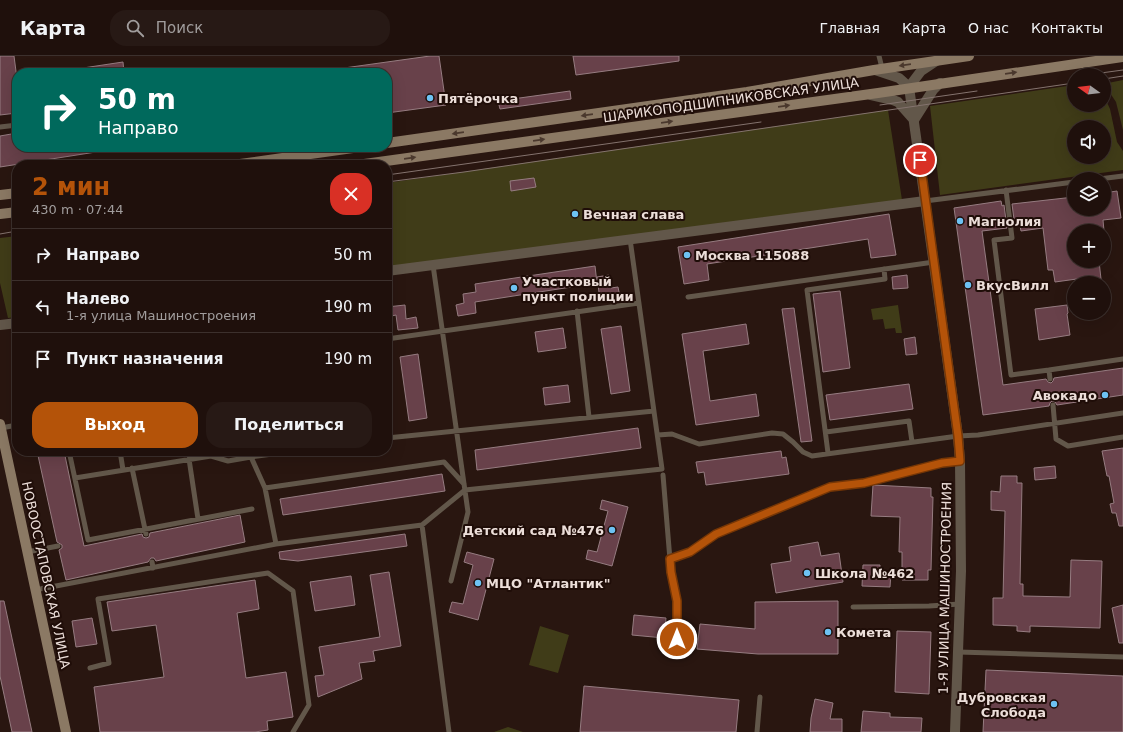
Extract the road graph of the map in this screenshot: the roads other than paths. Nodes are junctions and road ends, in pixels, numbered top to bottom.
1 (879, 56) edge
2 (969, 56) edge
3 (1123, 57) edge
4 (1099, 59) edge
5 (936, 61) junction
6 (878, 69) junction
7 (940, 83) junction
8 (909, 87) junction
9 (868, 94) junction
10 (914, 120) junction
11 (12, 126) edge
12 (0, 127) edge
13 (392, 142) edge
14 (325, 152) edge
15 (268, 160) edge
16 (392, 160) edge
17 (1123, 176) edge
18 (1111, 177) edge
19 (1067, 183) edge
20 (1006, 190) junction
21 (12, 194) edge
22 (0, 195) edge
23 (925, 201) junction
24 (12, 213) edge
25 (0, 214) edge
26 (630, 239) junction
27 (934, 262) junction
28 (433, 264) junction
29 (884, 269) junction
30 (392, 270) edge
31 (688, 297) dead end
32 (639, 303) junction
33 (577, 312) junction
34 (12, 324) edge
35 (0, 326) edge
36 (442, 331) junction
37 (392, 339) edge
38 (1123, 360) edge
39 (1049, 370) junction
40 (1050, 379) dead end
41 (1053, 405) dead end
42 (654, 411) junction
43 (1123, 412) edge
44 (589, 417) junction
45 (1054, 423) junction
46 (12, 425) edge
47 (0, 426) edge
48 (457, 430) junction
49 (826, 432) junction
50 (658, 436) junction
51 (958, 436) junction
52 (1123, 437) edge
53 (392, 438) edge
54 (912, 442) junction
55 (828, 453) junction
56 (70, 456) edge
57 (121, 456) edge
58 (258, 456) edge
59 (251, 457) junction
60 (189, 459) junction
61 (960, 461) junction
62 (132, 468) junction
63 (123, 470) junction
64 (663, 475) dead end
65 (75, 478) junction
66 (465, 487) junction
67 (265, 488) junction
68 (252, 509) dead end
69 (198, 519) junction
70 (422, 525) junction
71 (146, 531) junction
72 (276, 544) junction
73 (58, 546) dead end
74 (28, 552) junction
75 (670, 559) junction
76 (152, 562) dead end
77 (153, 568) junction
78 (451, 580) dead end
79 (36, 590) junction
80 (960, 604) junction
81 (853, 607) dead end
82 (677, 652) dead end
83 (958, 652) junction
84 (1123, 657) edge
85 (90, 668) dead end
86 (760, 697) dead end
87 (66, 732) edge
88 (294, 732) edge
89 (450, 732) edge
90 (757, 732) edge
91 (955, 732) edge

1 - 6 lane
2 - 5 main road, ШАРИКОПОДШИПНИКОВСКАЯ УЛИЦА
3 - 4 main road, ШАРИКОПОДШИПНИКОВСКАЯ УЛИЦА
7 -> 4 main road, ШАРИКОПОДШИПНИКОВСКАЯ УЛИЦА
5 -> 6 main road, ШАРИКОПОДШИПНИКОВСКАЯ УЛИЦА
5 - 8 street
6 - 8 street
6 -> 13 main road, ШАРИКОПОДШИПНИКОВСКАЯ УЛИЦА
7 - 8 main road, ШАРИКОПОДШИПНИКОВСКАЯ УЛИЦА
7 - 10 street
8 - 9 main road, ШАРИКОПОДШИПНИКОВСКАЯ УЛИЦА
8 - 10 street, 1-Я УЛИЦА МАШИНОСТРОЕНИЯ
9 - 10 street
16 -> 9 main road, ШАРИКОПОДШИПНИКОВСКАЯ УЛИЦА
10 - 23 street, 1-Я УЛИЦА МАШИНОСТРОЕНИЯ
11 - 12 lane
14 - 15 main road
17 - 18 lane
19 - 20 lane
20 - 23 lane
20 - 39 lane
21 - 22 main road
23 - 26 street
23 - 27 street, 1-Я УЛИЦА МАШИНОСТРОЕНИЯ
24 - 25 main road
26 - 28 street
26 - 32 lane
27 - 29 lane
27 - 51 street, 1-Я УЛИЦА МАШИНОСТРОЕНИЯ
28 - 30 street
28 - 36 lane
29 - 31 lane
29 - 49 lane
32 - 33 lane
32 - 42 lane
33 - 36 lane
33 - 44 lane
34 - 35 street
36 - 37 lane
36 - 48 lane
38 - 39 lane
39 - 40 lane
41 - 45 lane
42 - 44 lane
42 - 50 lane
43 - 45 lane
44 - 48 lane
45 - 51 lane
45 - 52 lane
46 - 47 lane
47 - 74 main road, НОВООСТАПОВСКАЯ УЛИЦА
48 - 53 lane
48 - 66 lane
49 - 54 lane
49 - 55 lane
50 - 55 lane
50 - 66 lane
51 - 54 lane
51 - 61 street, 1-Я УЛИЦА МАШИНОСТРОЕНИЯ
54 - 55 lane
56 - 65 lane
57 - 63 lane
58 - 59 lane
59 - 60 lane
59 - 67 lane
60 - 62 lane
60 - 69 lane
61 - 75 lane
61 - 80 street, 1-Я УЛИЦА МАШИНОСТРОЕНИЯ
62 - 63 lane
62 - 71 lane
63 - 65 lane
64 - 75 lane
65 - 71 lane
66 - 67 lane
66 - 70 lane
66 - 78 lane
67 - 72 lane
68 - 69 lane
69 - 71 lane
70 - 72 lane
70 - 89 lane
72 - 77 lane
73 - 74 lane
74 - 79 main road, НОВООСТАПОВСКАЯ УЛИЦА
75 - 82 lane
76 - 77 lane
77 - 79 lane
79 - 87 main road, НОВООСТАПОВСКАЯ УЛИЦА
80 - 81 lane
80 - 83 street, 1-Я УЛИЦА МАШИНОСТРОЕНИЯ
83 - 84 lane
83 - 91 street, 1-Я УЛИЦА МАШИНОСТРОЕНИЯ
85 - 88 lane
86 - 90 lane

